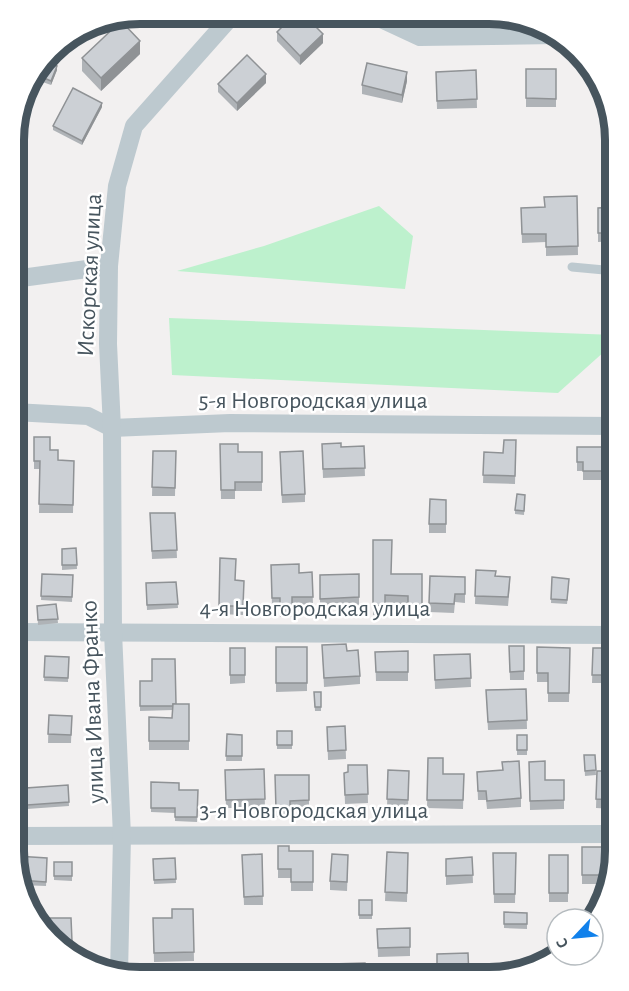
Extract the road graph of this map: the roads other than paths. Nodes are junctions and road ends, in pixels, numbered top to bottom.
1 (225, 24) edge
2 (392, 24) edge
3 (538, 35) edge
4 (109, 266) junction
5 (572, 267) dead end
6 (605, 270) edge
7 (24, 278) edge
8 (24, 413) edge
9 (605, 426) edge
10 (112, 428) junction
11 (24, 632) edge
12 (113, 632) junction
13 (605, 635) edge
14 (605, 834) edge
15 (24, 836) edge
16 (122, 836) junction
17 (119, 965) edge

1 - 4 street, Искорская улица
2 - 3 street
4 - 7 street
4 - 10 street, Искорская улица
5 - 6 lane
8 - 10 street, 5-я Новгородская улица
9 - 10 street, 5-я Новгородская улица
10 - 12 street, улица Ивана Франко
11 - 12 street, 4-я Новгородская улица
12 - 13 street, 4-я Новгородская улица
12 - 16 street, улица Ивана Франко
14 - 16 street, 3-я Новгородская улица
15 - 16 street, 3-я Новгородская улица
16 - 17 street, улица Ивана Франко

